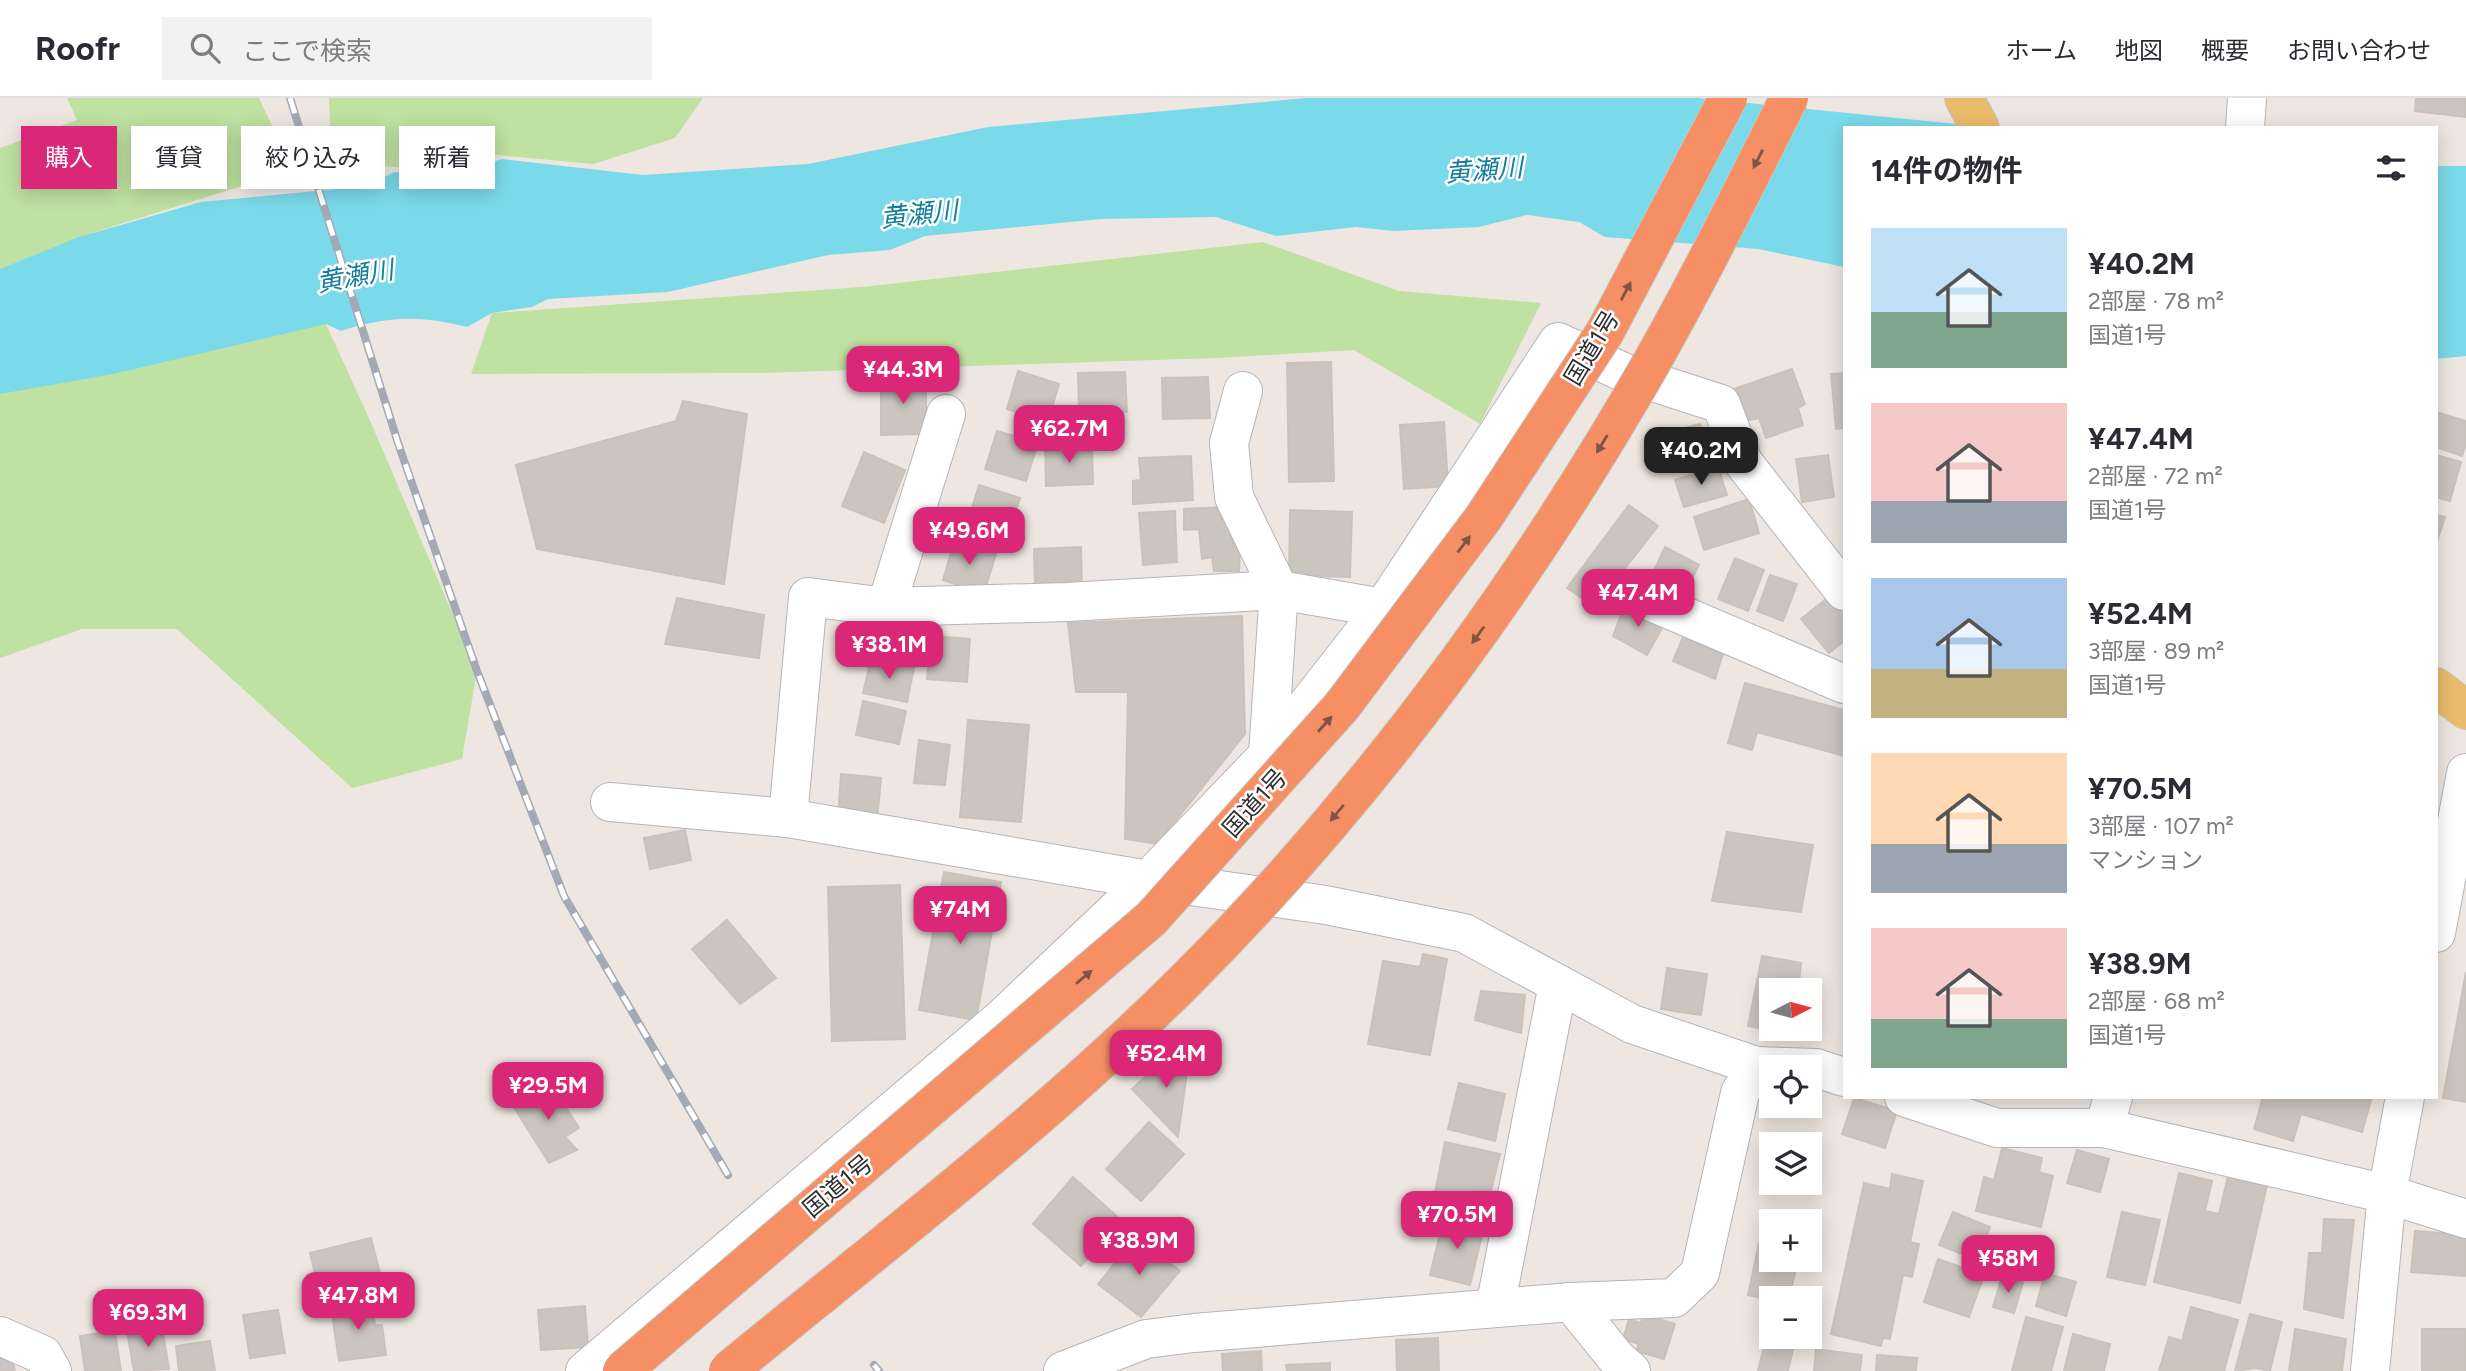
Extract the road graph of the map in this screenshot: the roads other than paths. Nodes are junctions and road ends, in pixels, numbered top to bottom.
1 (1728, 98) edge
2 (1789, 98) edge
3 (1965, 98) edge
4 (2247, 98) edge
5 (1979, 126) edge
6 (2245, 126) edge
7 (1243, 391) dead end
8 (946, 414) dead end
9 (1843, 589) edge
10 (1279, 590) junction
11 (1640, 597) dead end
12 (886, 607) junction
13 (1383, 608) junction
14 (1843, 684) edge
15 (2438, 689) edge
16 (2466, 710) edge
17 (1268, 755) junction
18 (2466, 773) edge
19 (610, 802) dead end
20 (788, 818) junction
21 (1148, 880) junction
22 (2438, 922) edge
23 (1558, 984) junction
24 (1756, 1066) junction
25 (1843, 1077) edge
26 (1910, 1099) edge
27 (2405, 1099) edge
28 (2109, 1112) edge
29 (2387, 1194) junction
30 (2466, 1219) edge
31 (1571, 1302) junction
32 (1495, 1308) junction
33 (0, 1336) edge
34 (52, 1371) edge
35 (585, 1371) edge
36 (622, 1371) edge
37 (727, 1371) edge
38 (1063, 1371) edge
39 (1631, 1371) edge
40 (2370, 1371) edge

36 -> 1 highway, 国道1号, bridge
2 -> 37 highway, bridge
3 - 5 main road
4 - 6 street
7 - 10 street
8 - 12 street
9 - 13 street
10 - 12 street
10 - 13 street
10 - 17 street
11 - 14 street
12 - 20 street
13 - 17 street
15 - 16 main road
17 - 21 street
18 - 22 street
19 - 20 street
20 - 21 street
21 - 23 street
21 - 35 street
23 - 24 street
23 - 32 street
24 - 25 street
24 - 31 street
26 - 28 street
27 - 29 street
28 - 29 street
29 - 30 street
29 - 40 street
31 - 32 street
31 - 39 street
32 - 38 street
33 - 34 street

